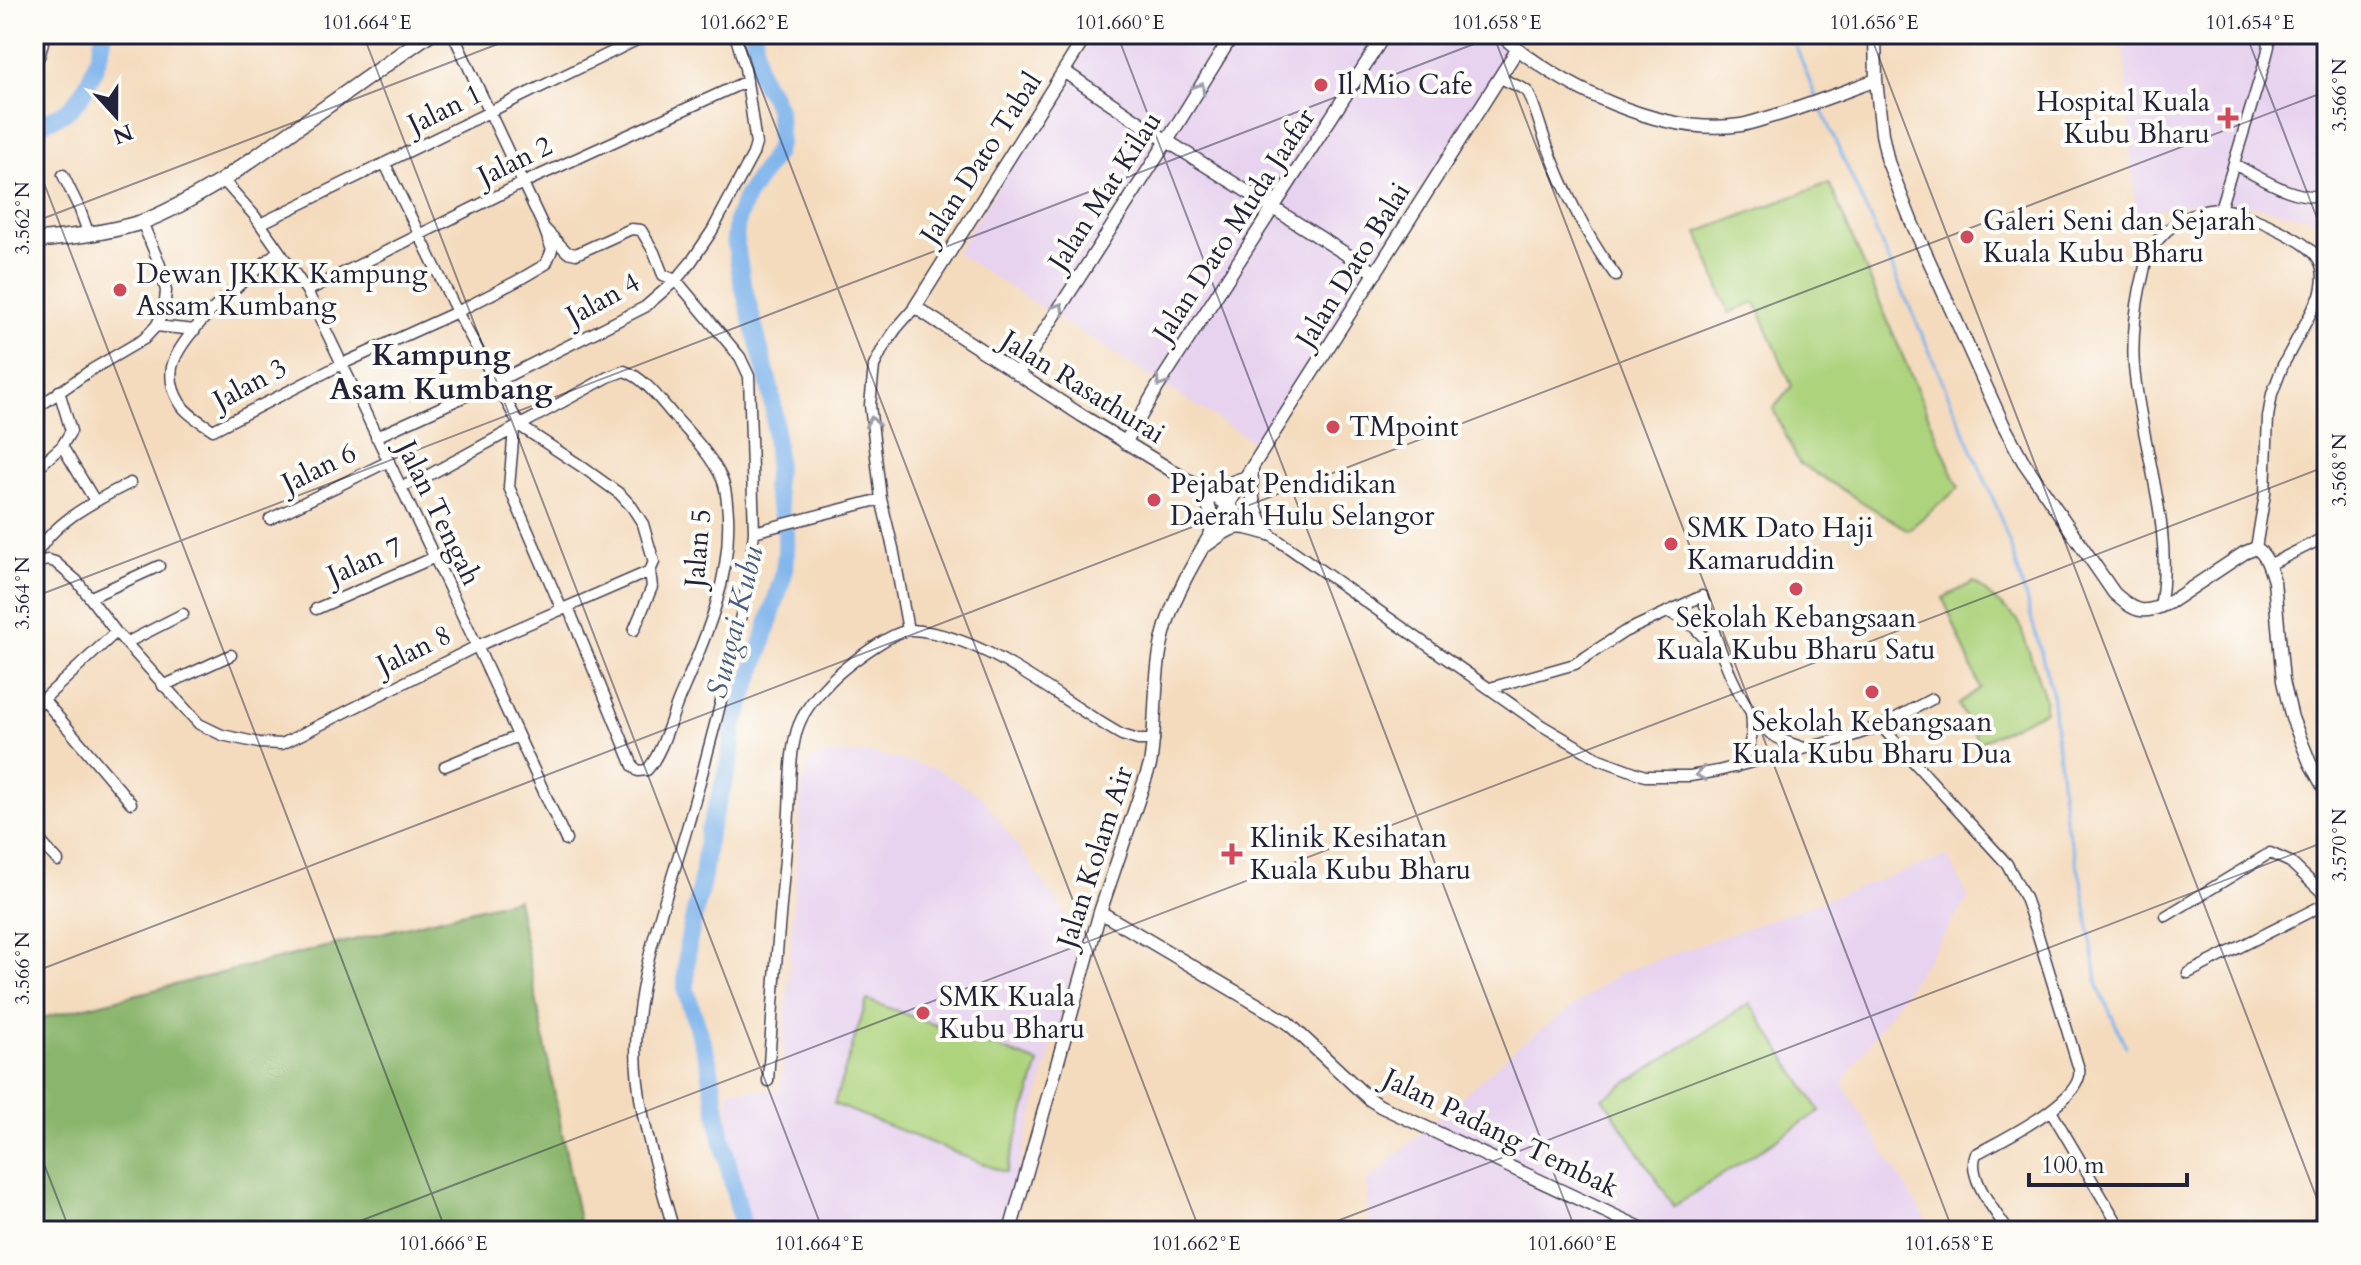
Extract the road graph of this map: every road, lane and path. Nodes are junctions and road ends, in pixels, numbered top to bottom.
1 (45, 34) edge
2 (429, 34) edge
3 (453, 34) edge
4 (649, 34) edge
5 (735, 34) edge
6 (1075, 34) edge
7 (1087, 34) edge
8 (1233, 34) edge
9 (1385, 34) edge
10 (1500, 34) edge
11 (1875, 34) edge
12 (2267, 34) edge
13 (1078, 50) junction
14 (1517, 50) junction
15 (34, 66) edge
16 (1065, 72) junction
17 (1500, 78) junction
18 (1876, 80) junction
19 (747, 81) junction
20 (491, 113) junction
21 (1167, 141) junction
22 (385, 164) junction
23 (2234, 164) junction
24 (63, 175) dead end
25 (223, 180) junction
26 (523, 183) junction
27 (2327, 196) edge
28 (1273, 207) junction
29 (2220, 209) junction
30 (142, 222) junction
31 (260, 224) junction
32 (544, 228) junction
33 (89, 235) junction
34 (420, 235) junction
35 (34, 241) edge
36 (278, 251) junction
37 (1376, 273) junction
38 (1616, 276) dead end
39 (676, 280) junction
40 (307, 291) junction
41 (915, 307) junction
42 (457, 312) junction
43 (156, 326) junction
44 (195, 330) junction
45 (342, 364) junction
46 (1017, 374) junction
47 (496, 382) junction
48 (59, 391) junction
49 (34, 410) edge
50 (517, 427) junction
51 (376, 437) junction
52 (1125, 443) junction
53 (62, 446) junction
54 (389, 461) junction
55 (34, 471) edge
56 (1249, 472) junction
57 (130, 483) dead end
58 (401, 487) junction
59 (1202, 489) junction
60 (881, 499) junction
61 (95, 501) junction
62 (1228, 505) junction
63 (270, 519) dead end
64 (754, 532) junction
65 (1211, 534) junction
66 (1269, 534) junction
67 (2327, 536) edge
68 (1203, 548) junction
69 (2256, 548) junction
70 (433, 558) junction
71 (34, 561) edge
72 (2269, 565) junction
73 (159, 566) dead end
74 (650, 571) junction
75 (91, 597) junction
76 (2160, 607) junction
77 (316, 609) dead end
78 (565, 609) junction
79 (1668, 611) junction
80 (183, 614) dead end
81 (634, 630) dead end
82 (908, 630) junction
83 (116, 632) junction
84 (126, 643) junction
85 (477, 646) junction
86 (231, 655) dead end
87 (1723, 657) junction
88 (163, 686) junction
89 (1490, 688) junction
90 (43, 699) junction
91 (1932, 699) dead end
92 (34, 708) edge
93 (1751, 711) junction
94 (1881, 726) junction
95 (518, 736) junction
96 (1154, 740) junction
97 (1804, 748) junction
98 (445, 766) dead end
99 (1736, 767) junction
100 (2327, 793) edge
101 (131, 803) dead end
102 (34, 834) edge
103 (566, 840) dead end
104 (58, 861) dead end
105 (2327, 900) edge
106 (1100, 912) junction
107 (2166, 916) dead end
108 (2188, 973) dead end
109 (768, 1081) dead end
110 (2051, 1111) junction
111 (674, 1231) edge
112 (1010, 1231) edge
113 (1647, 1231) edge
114 (2008, 1231) edge
115 (2122, 1231) edge

1 - 15 street
2 - 25 main road
3 - 20 street
4 - 20 street, Jalan 1
5 - 19 street
6 - 13 street
7 - 13 street, Jalan Dato Tabal
21 -> 8 street, Jalan Mat Kilau
9 - 28 street, Jalan Dato Muda Jaafar
10 - 14 street
11 - 18 street
12 - 23 street
13 - 16 street, Jalan Dato Tabal
14 - 17 street, Jalan Dato Balai
14 - 18 street
16 - 21 street
16 - 41 street, Jalan Dato Tabal
17 - 37 street, Jalan Dato Balai
17 - 38 street
18 - 76 street
19 - 26 street, Jalan 2
19 - 39 street
20 - 22 street, Jalan 1
20 - 26 street
21 - 28 street
46 -> 21 street, Jalan Mat Kilau
22 - 31 street, Jalan 1
22 - 34 street
23 - 27 street
23 - 29 street
24 - 33 street
25 - 30 main road
25 - 31 street, Jalan Tengah
26 - 32 street
26 - 34 street, Jalan 2
28 - 37 street
28 -> 52 street, Jalan Dato Muda Jaafar
29 - 69 street
29 - 76 street
30 - 33 main road
30 - 43 street
31 - 36 street, Jalan Tengah
32 - 39 street
32 - 42 street, Jalan 3
33 - 35 main road
34 - 40 street, Jalan 2
34 - 42 street
36 - 40 street, Jalan Tengah
36 - 44 street, Jalan 3
37 - 56 street, Jalan Dato Balai
39 - 47 street, Jalan 4
39 - 64 street
40 - 45 street, Jalan Tengah
41 - 46 street, Jalan Rasathurai
60 -> 41 street
42 - 45 street, Jalan 3
42 - 47 street
43 - 44 street
43 - 48 street
44 - 45 street, Jalan 3
45 - 51 street, Jalan Tengah
46 - 52 street, Jalan Rasathurai
47 - 50 street
47 - 51 street, Jalan 4
48 - 49 street
48 - 53 street
50 - 58 street, Jalan 5
50 - 74 street
50 - 78 street
50 - 78 street, Jalan 5
51 - 54 street, Jalan Tengah
52 - 59 street, Jalan Rasathurai
53 - 55 street
53 - 61 street
54 - 58 street, Jalan Tengah
54 - 63 street, Jalan 6
56 - 59 street
56 - 62 street, Jalan Dato Balai
56 - 66 street
57 - 61 street
58 - 70 street, Jalan Tengah
59 - 62 street, Jalan Rasathurai
59 - 65 street
60 - 64 street
60 - 82 street
61 - 71 street
62 - 65 street, Jalan Kolam Air
62 - 66 street
64 - 111 street
65 - 68 street, Jalan Kolam Air
66 - 68 street
66 - 89 street
67 - 72 street
68 - 96 street, Jalan Kolam Air
69 - 72 street
69 - 76 street
70 - 77 street, Jalan 7
70 - 85 street, Jalan Tengah
71 - 75 street
72 - 100 street
73 - 75 street
74 - 78 street, Jalan 8
74 - 81 street
75 - 83 street
78 - 85 street, Jalan 8
79 - 87 street
79 - 87 street
79 - 89 street
80 - 84 street
82 - 96 street
82 - 109 street
83 - 84 street
83 - 90 street
84 - 88 street
85 - 88 street, Jalan 8
85 - 95 street, Jalan Tengah
86 - 88 street
87 - 93 street
99 -> 89 street
90 - 92 street
90 - 101 street
91 - 94 street
93 - 97 street
93 - 99 street
94 - 97 street
94 - 110 street
95 - 98 street
95 - 103 street, Jalan Tengah
96 - 106 street, Jalan Kolam Air
97 - 99 street
102 - 104 street
105 - 107 street
105 - 108 street
106 - 112 street, Jalan Kolam Air
106 - 113 street, Jalan Padang Tembak
110 - 114 street
110 - 115 street

